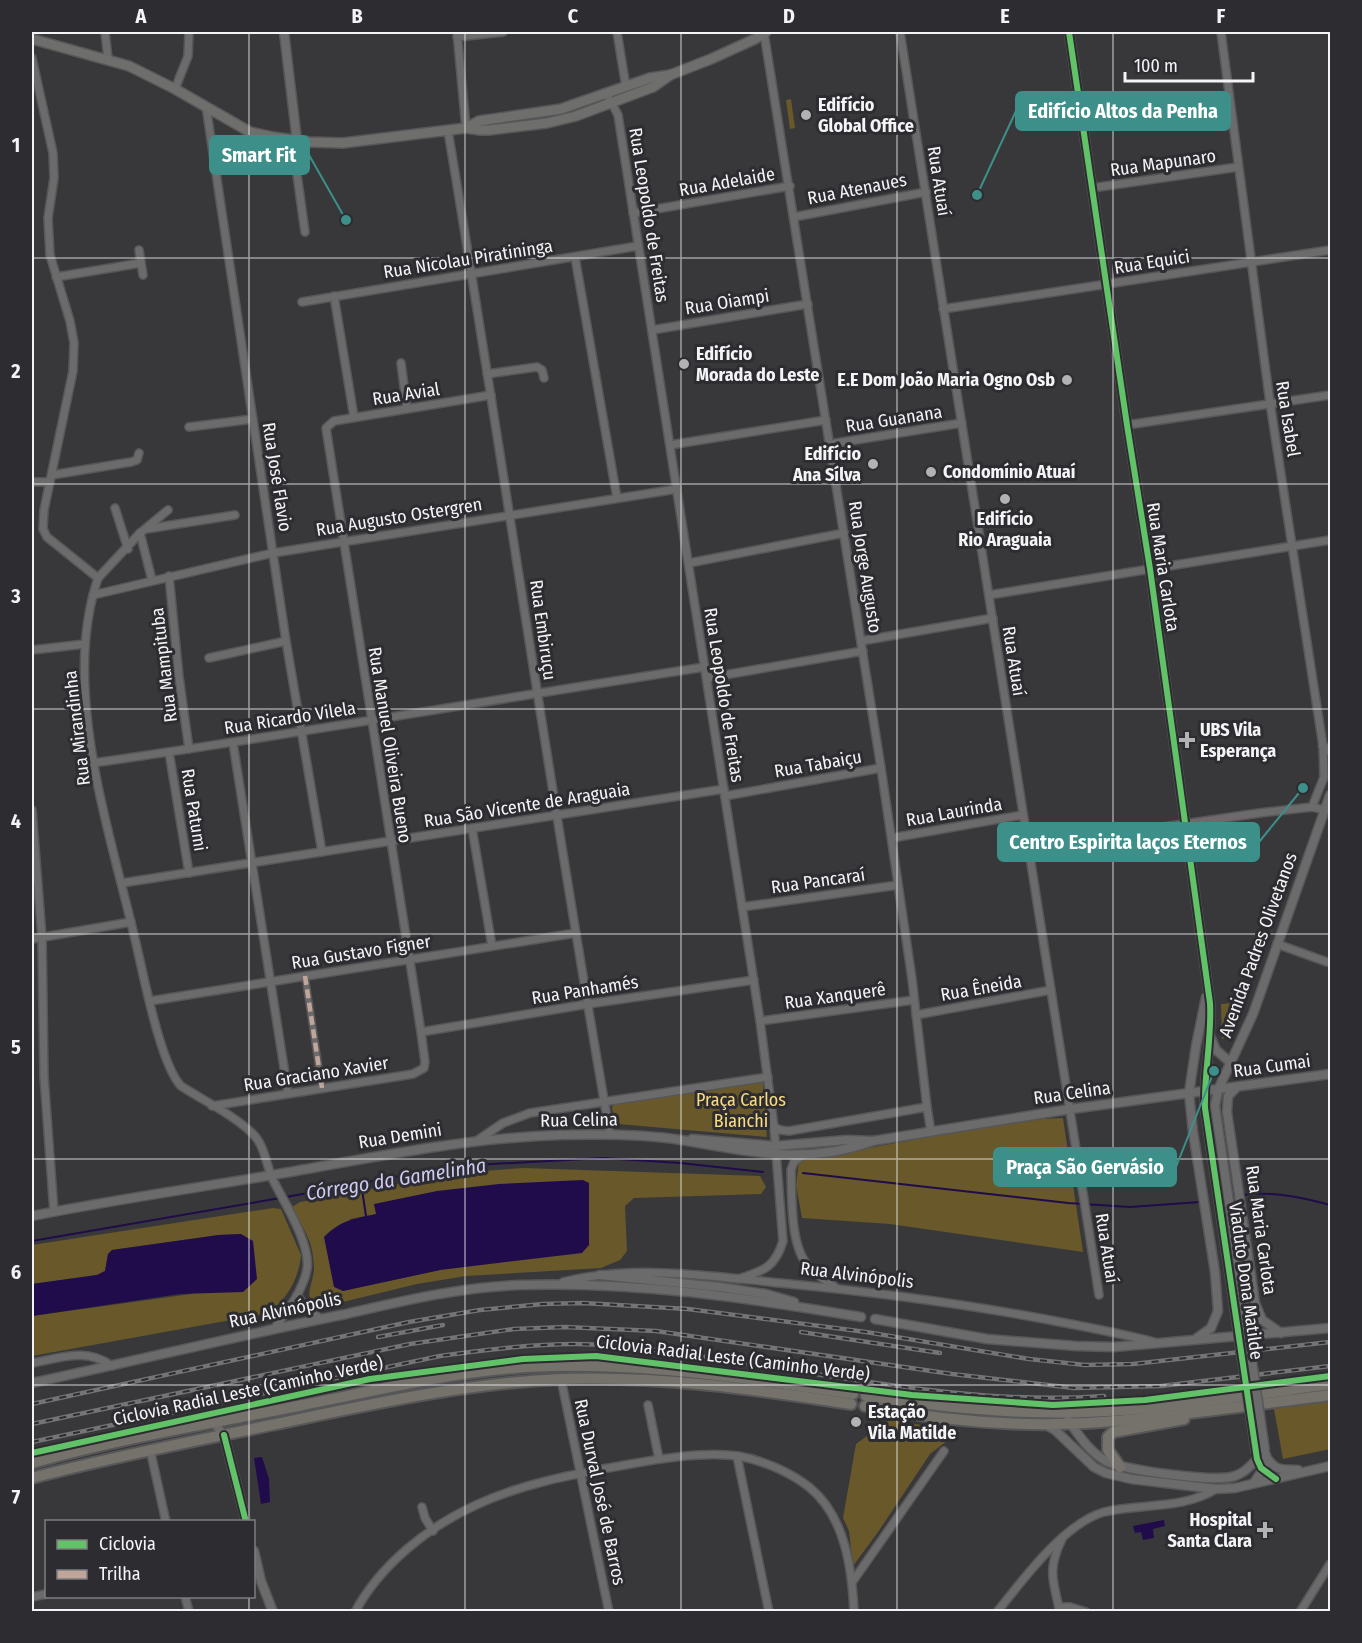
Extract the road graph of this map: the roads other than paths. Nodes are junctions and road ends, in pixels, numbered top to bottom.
1 (105, 32) edge
2 (189, 32) edge
3 (284, 32) edge
4 (503, 32) edge
5 (617, 32) edge
6 (765, 32) edge
7 (900, 32) edge
8 (1069, 32) edge
9 (1221, 32) edge
10 (457, 34) edge
11 (32, 39) edge
12 (32, 50) edge
13 (32, 58) edge
14 (108, 59) junction
15 (670, 75) junction
16 (626, 87) junction
17 (175, 89) junction
18 (606, 94) junction
19 (612, 103) junction
20 (206, 106) junction
21 (466, 128) junction
22 (448, 130) junction
23 (297, 141) junction
24 (1238, 167) junction
25 (790, 186) junction
26 (1092, 188) junction
27 (926, 192) junction
28 (633, 213) junction
29 (794, 217) junction
30 (305, 232) dead end
31 (638, 246) junction
32 (139, 250) dead end
33 (1330, 250) edge
34 (575, 257) junction
35 (1252, 261) junction
36 (141, 263) junction
37 (470, 273) junction
38 (143, 275) dead end
39 (56, 277) junction
40 (1107, 284) junction
41 (334, 296) junction
42 (302, 302) dead end
43 (808, 304) junction
44 (943, 309) junction
45 (652, 330) junction
46 (401, 363) dead end
47 (488, 374) junction
48 (544, 378) dead end
49 (491, 395) junction
50 (1330, 395) edge
51 (1270, 403) junction
52 (407, 408) junction
53 (354, 417) junction
54 (253, 419) junction
55 (826, 420) junction
56 (962, 423) junction
57 (1126, 425) junction
58 (326, 426) joint
59 (189, 427) dead end
60 (830, 444) junction
61 (670, 445) junction
62 (139, 453) dead end
63 (51, 478) junction
64 (32, 482) edge
65 (677, 489) junction
66 (617, 498) junction
67 (115, 508) dead end
68 (168, 510) dead end
69 (235, 514) dead end
70 (510, 514) junction
71 (142, 531) junction
72 (844, 533) junction
73 (1330, 540) edge
74 (342, 541) junction
75 (1293, 545) junction
76 (128, 549) junction
77 (273, 553) junction
78 (689, 563) junction
79 (1149, 569) junction
80 (169, 576) junction
81 (99, 579) junction
82 (152, 580) junction
83 (93, 595) junction
84 (989, 595) junction
85 (993, 618) junction
86 (286, 641) junction
87 (861, 641) junction
88 (85, 644) junction
89 (32, 650) edge
90 (863, 651) junction
91 (209, 658) dead end
92 (705, 667) junction
93 (707, 678) junction
94 (537, 692) junction
95 (371, 720) junction
96 (300, 732) junction
97 (233, 743) junction
98 (189, 749) junction
99 (1327, 749) edge
100 (169, 752) junction
101 (93, 763) junction
102 (881, 768) junction
103 (724, 793) junction
104 (1330, 798) edge
105 (1312, 807) junction
106 (32, 810) edge
107 (1324, 810) junction
108 (556, 814) junction
109 (1022, 815) junction
110 (1184, 824) junction
111 (472, 828) junction
112 (891, 838) junction
113 (390, 840) junction
114 (1028, 847) junction
115 (322, 852) junction
116 (252, 864) junction
117 (189, 873) junction
118 (122, 883) junction
119 (898, 885) junction
120 (742, 907) junction
121 (131, 922) junction
122 (576, 933) junction
123 (42, 937) junction
124 (32, 939) edge
125 (1277, 944) junction
126 (492, 946) junction
127 (409, 960) junction
128 (1327, 962) dead end
129 (304, 976) junction
130 (754, 980) junction
131 (271, 982) junction
132 (1051, 990) junction
133 (1208, 991) junction
134 (914, 1000) junction
135 (150, 1001) junction
136 (588, 1004) junction
137 (916, 1015) junction
138 (760, 1021) junction
139 (421, 1032) junction
140 (1209, 1034) junction
141 (1231, 1063) junction
142 (424, 1068) joint
143 (1330, 1074) edge
144 (768, 1077) junction
145 (322, 1088) junction
146 (1236, 1088) junction
147 (1218, 1090) junction
148 (1204, 1092) junction
149 (288, 1093) junction
150 (1190, 1093) junction
151 (604, 1101) junction
152 (212, 1106) junction
153 (1215, 1106) joint
154 (927, 1107) junction
155 (1205, 1108) joint
156 (1071, 1109) junction
157 (774, 1126) junction
158 (931, 1132) junction
159 (610, 1134) junction
160 (477, 1141) junction
161 (873, 1141) junction
162 (775, 1151) junction
163 (803, 1155) junction
164 (271, 1175) junction
165 (54, 1212) junction
166 (32, 1216) edge
167 (1249, 1267) junction
168 (1215, 1272) junction
169 (600, 1275) junction
170 (738, 1279) junction
171 (551, 1285) junction
172 (837, 1289) junction
173 (297, 1295) junction
174 (1099, 1295) dead end
175 (817, 1310) junction
176 (861, 1317) dead end
177 (321, 1319) junction
178 (875, 1319) dead end
179 (1330, 1328) edge
180 (274, 1329) junction
181 (1281, 1334) junction
182 (1196, 1339) junction
183 (1156, 1343) junction
184 (32, 1363) edge
185 (112, 1366) junction
186 (561, 1379) junction
187 (32, 1383) edge
188 (1330, 1384) edge
189 (1330, 1395) edge
190 (648, 1405) dead end
191 (1202, 1412) junction
192 (1063, 1413) junction
193 (213, 1422) junction
194 (1043, 1424) junction
195 (1071, 1424) junction
196 (224, 1435) junction
197 (150, 1449) junction
198 (944, 1451) dead end
199 (1266, 1454) junction
200 (737, 1456) junction
201 (1256, 1456) junction
202 (659, 1459) junction
203 (32, 1463) edge
204 (1330, 1466) edge
205 (1120, 1467) junction
206 (1263, 1471) junction
207 (1304, 1472) junction
208 (580, 1473) junction
209 (32, 1478) edge
210 (1276, 1479) junction
211 (1253, 1484) junction
212 (1216, 1489) junction
213 (422, 1507) dead end
214 (166, 1520) edge
215 (246, 1520) edge
216 (433, 1531) junction
217 (1062, 1539) junction
218 (255, 1555) edge
219 (1330, 1564) edge
220 (1034, 1567) junction
221 (1051, 1573) junction
222 (853, 1581) junction
223 (1060, 1609) edge
224 (273, 1611) edge
225 (355, 1611) edge
226 (609, 1611) edge
227 (769, 1611) edge
228 (854, 1611) edge
229 (996, 1611) edge
230 (1086, 1611) edge
231 (1300, 1611) edge

1 - 14 street
2 - 17 street
3 - 23 street
4 - 10 street
5 - 16 street
6 - 15 main road
6 - 25 street, Rua Jorge Augusto
7 - 27 street, Rua Atuaí
8 - 26 street, Rua Maria Carlota
9 - 24 street, Rua Isabel
10 - 21 street
11 - 12 street
11 - 14 main road
13 - 39 street
14 - 17 main road
15 - 16 main road
15 - 19 main road
16 - 18 main road
17 - 20 main road
18 - 19 street, Rua Leopoldo de Freitas
18 - 21 main road
19 - 21 main road
19 - 28 street, Rua Leopoldo de Freitas
20 - 23 main road
20 - 54 street, Rua José Flavio
21 - 22 main road
22 - 23 main road
22 - 37 street, Rua Embiruçu
23 - 30 street
24 - 26 street, Rua Mapunaro
24 - 35 street, Rua Isabel
25 - 28 street, Rua Adelaide
25 - 29 street, Rua Jorge Augusto
26 - 40 street, Rua Maria Carlota
27 - 29 street, Rua Atenaues
27 - 44 street, Rua Atuaí
28 - 31 street, Rua Leopoldo de Freitas
29 - 43 street, Rua Jorge Augusto
31 - 34 street, Rua Nicolau Piratininga
31 - 45 street, Rua Leopoldo de Freitas
32 - 36 street
33 - 35 street, Rua Equici
34 - 37 street, Rua Nicolau Piratininga
34 - 66 street
35 - 40 street, Rua Equici
35 - 51 street, Rua Isabel
36 - 38 street
36 - 39 street
37 - 41 street, Rua Nicolau Piratininga
37 - 47 street, Rua Embiruçu
39 - 63 street
40 - 44 street, Rua Equici
40 - 57 street, Rua Maria Carlota
41 - 42 street, Rua Nicolau Piratininga
41 - 53 street
43 - 45 street, Rua Oiampi
43 - 55 street, Rua Jorge Augusto
44 - 56 street, Rua Atuaí
45 - 61 street, Rua Leopoldo de Freitas
46 - 52 street
47 - 48 street
47 - 49 street, Rua Embiruçu
49 - 52 street, Rua Avial
49 - 70 street, Rua Embiruçu
50 - 51 street
51 - 57 street
51 - 75 street, Rua Isabel
52 - 53 street, Rua Avial
53 - 58 street, Rua Avial
54 - 59 street
54 - 77 street, Rua José Flavio
55 - 60 street, Rua Jorge Augusto
55 - 61 street
56 - 60 street, Rua Guanana
56 - 84 street, Rua Atuaí
57 - 79 street, Rua Maria Carlota
58 - 74 street, Rua Manuel Oliveira Bueno
60 - 72 street, Rua Jorge Augusto
61 - 65 street, Rua Leopoldo de Freitas
62 - 63 street
63 - 64 street
63 - 81 street
65 - 66 street, Rua Augusto Ostergren
65 - 78 street, Rua Leopoldo de Freitas
66 - 70 street, Rua Augusto Ostergren
67 - 76 street
68 - 71 street
69 - 71 street
70 - 74 street, Rua Augusto Ostergren
70 - 94 street, Rua Embiruçu
71 - 76 street
71 - 82 street
72 - 78 street
72 - 87 street, Rua Jorge Augusto
73 - 75 street
74 - 77 street, Rua Augusto Ostergren
74 - 95 street, Rua Manuel Oliveira Bueno
75 - 79 street
75 - 99 street, Rua Isabel
76 - 81 street
77 - 80 street, Rua Augusto Ostergren
77 - 86 street, Rua José Flavio
78 - 92 street, Rua Leopoldo de Freitas
79 - 84 street
79 - 110 street, Rua Maria Carlota
80 - 82 street, Rua Augusto Ostergren
80 - 98 street, Rua Mampituba
81 - 83 street, Rua Mirandinha
82 - 83 street, Rua Augusto Ostergren
83 - 88 street, Rua Mirandinha
84 - 85 street, Rua Atuaí
85 - 87 street
85 - 109 street, Rua Atuaí
86 - 91 street
86 - 96 street, Rua José Flavio
87 - 90 street, Rua Jorge Augusto
88 - 89 street
88 - 101 street, Rua Mirandinha
90 - 93 street
90 - 102 street, Rua Jorge Augusto
92 - 93 street, Rua Leopoldo de Freitas
92 - 94 street, Rua Ricardo Vilela
93 - 103 street, Rua Leopoldo de Freitas
94 - 95 street, Rua Ricardo Vilela
94 - 108 street, Rua Embiruçu
95 - 96 street, Rua Ricardo Vilela
95 - 113 street, Rua Manuel Oliveira Bueno
96 - 97 street, Rua Ricardo Vilela
96 - 115 street, Rua José Flavio
97 - 98 street, Rua Ricardo Vilela
97 - 116 street
98 - 100 street, Rua Ricardo Vilela
99 - 105 street, Rua Isabel
100 - 101 street, Rua Ricardo Vilela
100 - 117 street, Rua Patumi
101 - 118 street, Rua Mirandinha
102 - 103 street, Rua Tabaiçu
102 - 112 street, Rua Jorge Augusto
103 - 108 street, Rua São Vicente de Araguaia
103 - 120 street, Rua Leopoldo de Freitas
104 - 107 street, Avenida Padres Olivetanos
105 - 107 street
105 - 110 street
106 - 123 street
107 - 125 street, Avenida Padres Olivetanos
108 - 111 street, Rua São Vicente de Araguaia
108 - 122 street, Rua Embiruçu
109 - 112 street, Rua Laurinda
109 - 114 street, Rua Atuaí
110 - 114 street
110 - 133 street, Rua Maria Carlota
111 - 113 street, Rua São Vicente de Araguaia
111 - 126 street
112 - 119 street, Rua Jorge Augusto
113 - 115 street, Rua São Vicente de Araguaia
113 - 127 street, Rua Manuel Oliveira Bueno
114 - 132 street, Rua Atuaí
115 - 116 street, Rua São Vicente de Araguaia
116 - 117 street, Rua São Vicente de Araguaia
116 - 131 street
117 - 118 street, Rua São Vicente de Araguaia
118 - 121 street, Rua Mirandinha
119 - 120 street, Rua Pancaraí
119 - 134 street, Rua Jorge Augusto
120 - 130 street, Rua Leopoldo de Freitas
121 - 123 street
121 - 135 street, Rua Mirandinha
122 - 126 street, Rua Gustavo Figner
122 - 136 street, Rua Embiruçu
123 - 124 street
123 - 165 street
125 - 128 street
125 - 141 street, Avenida Padres Olivetanos
126 - 127 street, Rua Gustavo Figner
127 - 129 street, Rua Gustavo Figner
127 - 139 street, Rua Manuel Oliveira Bueno
129 - 131 street, Rua Gustavo Figner
129 - 145 street
130 - 136 street, Rua Panhamés
130 - 138 street, Rua Leopoldo de Freitas
131 - 135 street, Rua Gustavo Figner
131 - 149 street
132 - 137 street, Rua Êneida
132 - 156 street, Rua Atuaí
133 - 140 street, Rua Maria Carlota
133 - 150 street, Rua Maria Carlota
134 - 137 street, Rua Jorge Augusto
134 - 138 street, Rua Xanquerê
135 - 152 street, Rua Mirandinha
136 - 139 street, Rua Panhamés
136 - 151 street, Rua Embiruçu
137 - 154 street, Rua Jorge Augusto
138 - 144 street, Rua Leopoldo de Freitas
139 - 142 street, Rua Manuel Oliveira Bueno
140 - 141 street
140 - 148 street, Rua Maria Carlota
141 - 147 street, Avenida Padres Olivetanos
142 - 145 street, Rua Graciano Xavier
143 - 146 street, Rua Cumai
144 - 151 street, Rua Demini
144 - 157 street, Rua Leopoldo de Freitas
145 - 149 street, Rua Graciano Xavier
146 - 147 street, Rua Cumai
146 - 167 street, Rua Maria Carlota
147 - 148 street, Rua Celina
147 - 153 street, Avenida Padres Olivetanos
148 - 150 street, Rua Celina
148 - 155 street, Rua Maria Carlota
149 - 152 street, Rua Graciano Xavier
150 - 156 street, Rua Celina
150 - 168 street, Rua Maria Carlota
151 - 159 street, Rua Embiruçu
151 - 160 street, Rua Demini
152 - 164 street, Rua Mirandinha
153 - 199 street, Viaduto Dona Matilde, bridge
154 - 157 street
154 - 158 street
155 - 201 street, Viaduto Dona Matilde, bridge
156 - 158 street, Rua Celina
156 - 174 street, Rua Atuaí
157 - 162 street, Rua Leopoldo de Freitas
158 - 161 street, Rua Celina
159 - 160 street, Rua Celina
159 - 162 street, Rua Celina
160 - 164 street, Rua Demini
161 - 162 street, Rua Celina
161 - 163 street, Rua Celina
162 - 163 street, Rua Celina
162 - 170 street, Rua Leopoldo de Freitas
163 - 172 street
164 - 165 street, Rua Demini
164 - 173 street, Rua Mirandinha
165 - 166 street, Rua Demini
167 - 168 street
167 - 181 street, Rua Maria Carlota
168 - 182 street, Rua Maria Carlota
169 - 170 street, Rua Alvinópolis
169 - 171 street, Rua Alvinópolis
169 - 175 street
170 - 172 street, Rua Alvinópolis
171 - 175 street, Rua Alvinópolis
171 - 177 street, Rua Alvinópolis
172 - 183 street, Rua Alvinópolis
173 - 177 street
173 - 180 street, Rua Mirandinha
175 - 176 street, Rua Alvinópolis
177 - 180 street, Rua Alvinópolis
178 - 183 street, Rua Alvinópolis
179 - 181 street, Rua Alvinópolis
180 - 185 street, Rua Alvinópolis
181 - 182 street, Rua Alvinópolis
182 - 183 street, Rua Alvinópolis
184 - 185 street
185 - 187 street, Rua Alvinópolis
186 - 193 highway
186 - 196 highway
186 - 208 street, Rua Durval José de Barros
188 - 192 highway
189 - 191 highway
190 - 202 street
191 - 195 highway
191 - 205 highway
192 - 194 highway
192 - 195 street
193 - 196 street
193 - 203 highway
194 - 195 highway
194 - 212 street
195 - 205 street
196 - 197 highway
196 - 215 street
197 - 209 highway
197 - 214 street
198 - 222 street
199 - 206 street
199 - 207 street
200 - 202 street
200 - 222 street
200 - 227 street
201 - 205 street
201 - 206 street, Viaduto Dona Matilde
202 - 208 street
204 - 207 street
206 - 210 street
206 - 211 street
207 - 210 street
208 - 216 street
208 - 226 street, Rua Durval José de Barros
210 - 211 street
211 - 212 street
212 - 217 street
213 - 216 street
216 - 225 street
217 - 220 street
217 - 221 street
218 - 224 street
219 - 231 street
220 - 221 street
220 - 229 street
221 - 223 street
222 - 228 street
223 - 230 street

